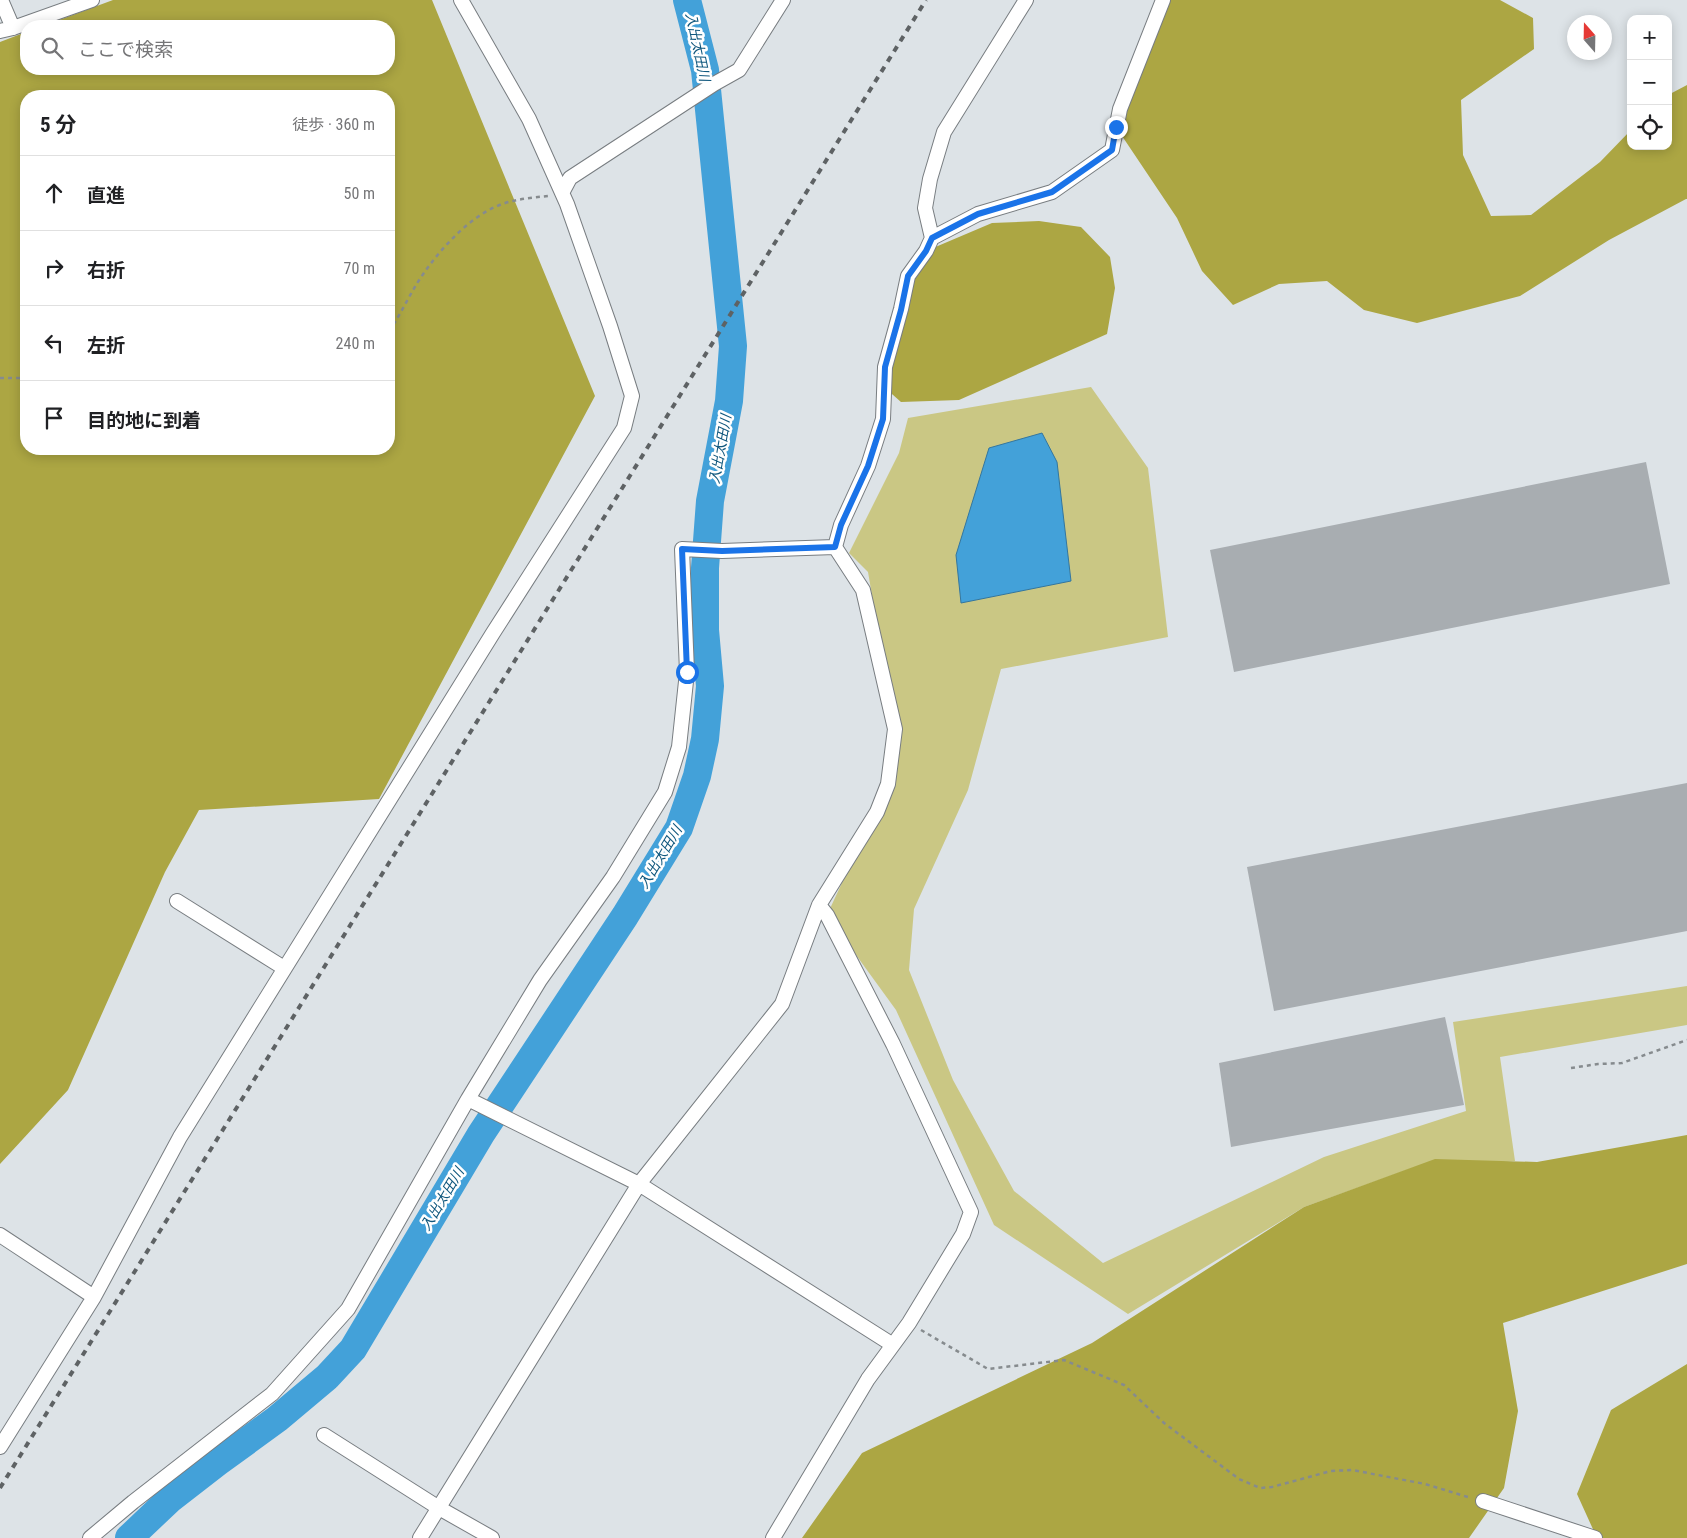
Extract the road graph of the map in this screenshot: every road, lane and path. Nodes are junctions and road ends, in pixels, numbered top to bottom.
1 (1, 0) edge
2 (92, 0) edge
3 (461, 0) edge
4 (783, 0) edge
5 (1026, 0) edge
6 (1163, 0) edge
7 (33, 20) edge
8 (20, 25) edge
9 (7, 29) edge
10 (562, 193) junction
11 (932, 238) junction
12 (395, 322) edge
13 (0, 378) edge
14 (20, 378) edge
15 (835, 547) junction
16 (177, 901) dead end
17 (819, 905) junction
18 (284, 968) junction
19 (1687, 1040) edge
20 (1571, 1068) dead end
21 (468, 1099) junction
22 (640, 1184) junction
23 (0, 1235) edge
24 (94, 1297) junction
25 (909, 1323) junction
26 (894, 1345) junction
27 (324, 1434) dead end
28 (0, 1447) edge
29 (1483, 1501) joint
30 (439, 1508) junction
31 (90, 1538) edge
32 (420, 1538) edge
33 (492, 1538) edge
34 (773, 1538) edge
35 (1596, 1538) edge

1 - 9 street
2 - 7 street
3 - 10 street
4 - 10 street
5 - 11 street
6 - 11 street
8 - 9 street
10 - 12 path
10 - 18 street
11 - 15 street
13 - 14 path
15 - 17 street
15 - 21 street
16 - 18 street
17 - 22 street
17 - 25 street
18 - 24 street
19 - 20 path
21 - 22 street
21 - 31 street
22 - 26 street
22 - 30 street
23 - 24 street
24 - 28 street
25 - 26 street
25 - 29 path
26 - 34 street
27 - 30 street
29 - 35 street
30 - 32 street
30 - 33 street

